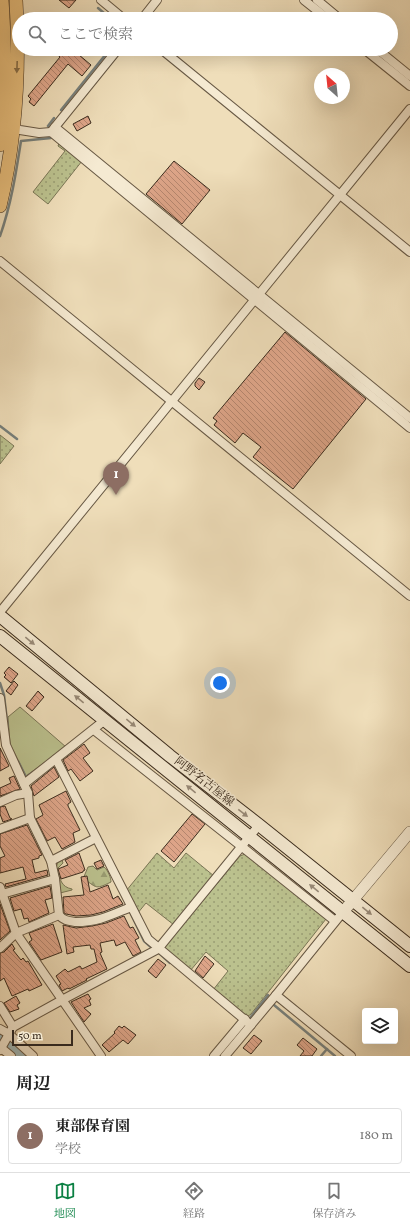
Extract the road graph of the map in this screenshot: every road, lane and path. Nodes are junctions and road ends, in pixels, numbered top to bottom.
1 (2, 0) edge
2 (16, 0) edge
3 (101, 0) edge
4 (158, 0) edge
5 (304, 0) edge
6 (317, 0) edge
7 (17, 12) edge
8 (116, 12) edge
9 (148, 12) edge
10 (319, 12) edge
11 (332, 12) edge
12 (15, 56) edge
13 (112, 56) edge
14 (170, 56) edge
15 (373, 56) edge
16 (386, 56) edge
17 (410, 76) edge
18 (410, 86) edge
19 (410, 109) edge
20 (6, 125) edge
21 (53, 130) junction
22 (0, 145) edge
23 (340, 195) junction
24 (0, 206) edge
25 (410, 252) edge
26 (0, 261) edge
27 (256, 297) junction
28 (172, 402) junction
29 (410, 418) edge
30 (410, 428) edge
31 (410, 596) edge
32 (0, 612) edge
33 (0, 616) edge
34 (0, 636) edge
35 (0, 698) edge
36 (106, 720) junction
37 (94, 730) junction
38 (3, 746) edge
39 (56, 759) junction
40 (24, 784) junction
41 (28, 793) junction
42 (0, 802) edge
43 (30, 818) junction
44 (259, 825) junction
45 (0, 829) edge
46 (410, 832) edge
47 (96, 838) junction
48 (245, 841) junction
49 (50, 861) junction
50 (55, 879) junction
51 (1, 890) edge
52 (353, 900) junction
53 (131, 907) junction
54 (3, 908) edge
55 (343, 912) junction
56 (59, 916) junction
57 (335, 921) junction
58 (16, 933) junction
59 (410, 946) edge
60 (0, 948) edge
61 (158, 949) junction
62 (410, 966) edge
63 (276, 995) junction
64 (62, 1000) junction
65 (0, 1006) edge
66 (245, 1019) junction
67 (251, 1025) junction
68 (0, 1029) edge
69 (10, 1033) junction
70 (1, 1048) edge
71 (11, 1056) edge
72 (32, 1056) edge
73 (101, 1056) edge
74 (214, 1056) edge
75 (225, 1056) edge
76 (351, 1056) edge

1 - 20 main road
2 -> 7 main road
3 - 8 street
4 - 9 street
5 - 10 street
6 - 11 street
12 -> 20 main road
13 - 21 street
14 - 23 street
15 - 18 street
16 - 17 street
19 - 23 street
20 - 21 street
20 - 22 main road
20 - 24 main road
21 - 27 street
23 - 25 street
23 - 27 street
26 - 28 street
27 - 28 street
27 - 29 street
27 - 30 street
28 - 31 street
28 - 32 street
33 -> 44 main road, 阿野名古屋線
36 -> 34 main road, 阿野名古屋線
35 - 38 street
36 - 37 street
48 -> 36 main road, 阿野名古屋線
37 - 39 street
37 - 48 street
38 - 40 street
39 - 40 street
39 - 47 street
40 - 41 street
41 - 42 street
41 - 43 street
43 - 45 street
43 - 49 street
44 - 48 street
44 - 52 main road, 阿野名古屋線
46 - 52 street
47 - 49 street
47 - 53 street
55 -> 48 main road, 阿野名古屋線
48 - 57 street
48 - 61 street
49 - 50 street
50 - 51 street
50 - 56 street
51 - 54 street
52 - 55 street
52 -> 59 main road, 阿野名古屋線
53 - 56 street
53 - 61 street
54 - 58 street
55 - 57 street
55 - 62 main road, 阿野名古屋線
56 - 58 street
57 - 63 street
58 - 60 street
58 - 64 street
61 - 64 street
61 - 66 street
63 - 67 street
63 - 76 street
64 - 69 street
64 - 73 street
65 - 69 street
66 - 67 street
66 - 74 street
67 - 75 street
68 - 69 street
69 - 70 street
69 - 72 street
70 - 71 street

